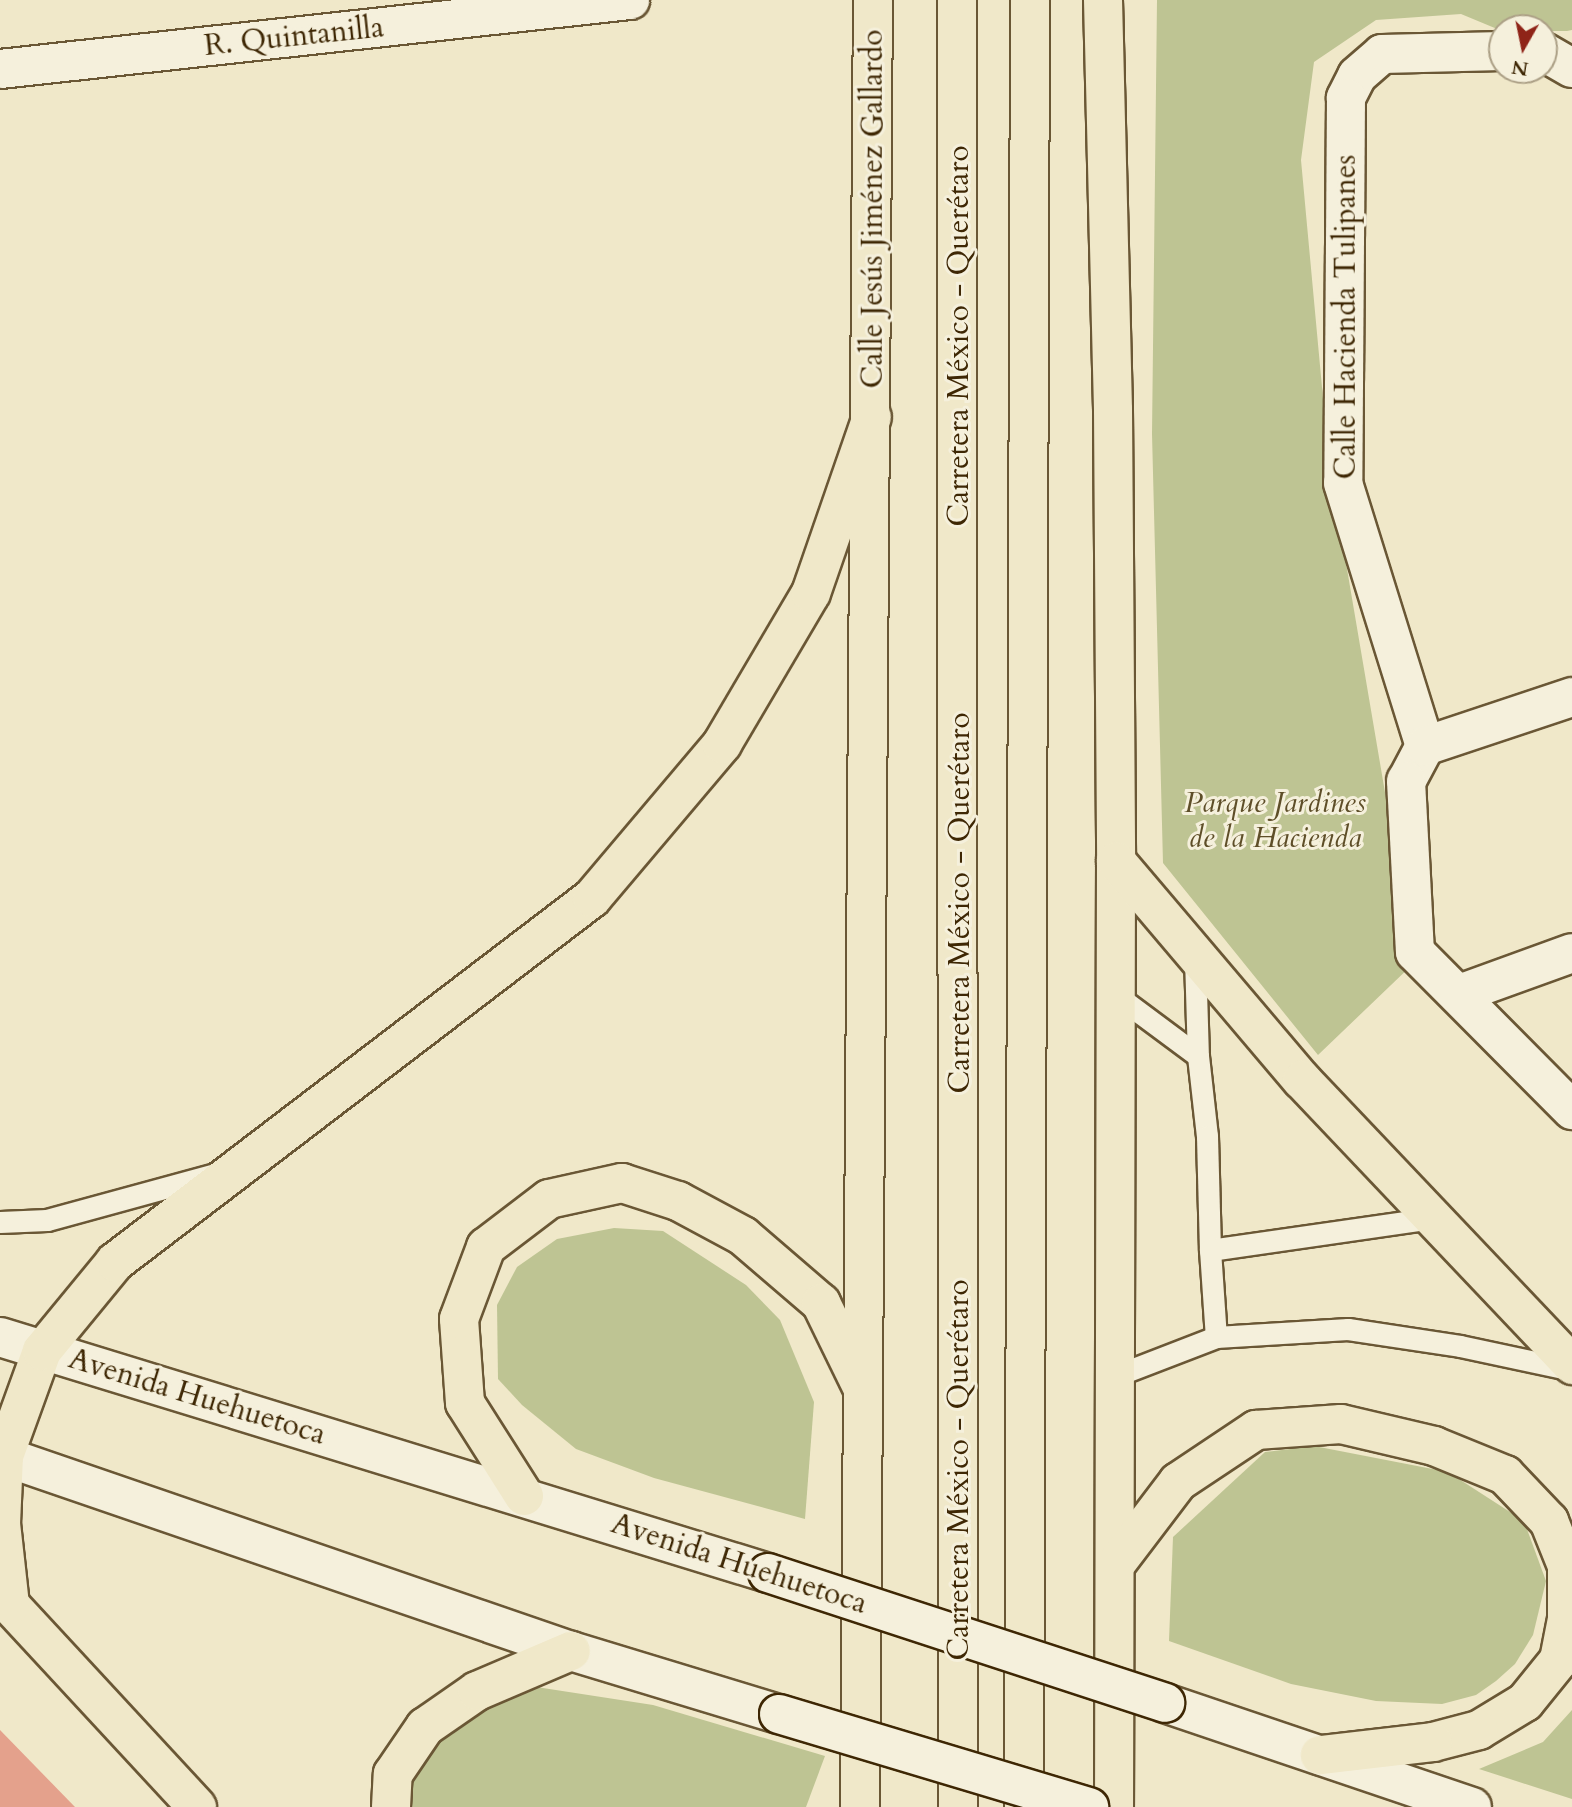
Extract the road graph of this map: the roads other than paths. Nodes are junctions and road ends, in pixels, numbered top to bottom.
1 (630, 0) edge
2 (873, 0) edge
3 (957, 0) edge
4 (1030, 0) edge
5 (1103, 0) edge
6 (1488, 51) edge
7 (0, 69) edge
8 (872, 417) junction
9 (1572, 697) edge
10 (1425, 746) junction
11 (1116, 860) junction
12 (1195, 952) junction
13 (1572, 953) edge
14 (1459, 994) junction
15 (1116, 995) junction
16 (1198, 1056) junction
17 (1572, 1110) edge
18 (230, 1170) junction
19 (1432, 1218) junction
20 (0, 1222) edge
21 (1210, 1250) junction
22 (0, 1337) edge
23 (1216, 1337) junction
24 (42, 1351) junction
25 (1572, 1368) edge
26 (1115, 1376) junction
27 (865, 1395) junction
28 (2, 1455) edge
29 (524, 1496) junction
30 (1115, 1565) junction
31 (5, 1600) edge
32 (571, 1651) junction
33 (1320, 1755) junction
34 (855, 1797) edge
35 (197, 1807) edge
36 (391, 1807) edge
37 (958, 1807) edge
38 (1024, 1807) edge
39 (1089, 1807) edge
40 (1114, 1807) edge
41 (1472, 1807) edge

1 - 7 main road, R. Quintanilla
2 - 8 main road, Calle Jesús Jiménez Gallardo
3 - 37 main road, Carretera México - Querétaro
4 - 38 main road
5 - 11 main road
6 - 10 main road, Calle Hacienda Tulipanes
8 - 18 main road
8 - 27 main road, Calle Jesús Jiménez Gallardo
9 - 10 main road
10 - 14 main road
11 - 12 main road
11 - 15 main road
12 - 16 lane
12 - 19 main road
13 - 14 main road
14 - 17 main road
15 - 16 lane
15 - 26 main road
16 - 21 lane
18 - 20 lane
18 - 24 main road
19 - 21 lane
19 - 25 main road
21 - 23 lane
22 - 24 main road, Avenida Huehuetoca
23 - 25 lane
23 - 26 lane
24 - 28 main road
24 - 29 main road, Avenida Huehuetoca
26 - 30 main road
27 - 29 main road
27 - 34 main road, Calle Jesús Jiménez Gallardo
28 - 31 main road
28 - 32 main road
29 - 33 main road, Avenida Huehuetoca, bridge
30 - 33 main road
30 - 40 main road
31 - 35 main road
32 - 36 main road
32 - 39 main road, bridge
33 - 41 main road, Avenida Huehuetoca

